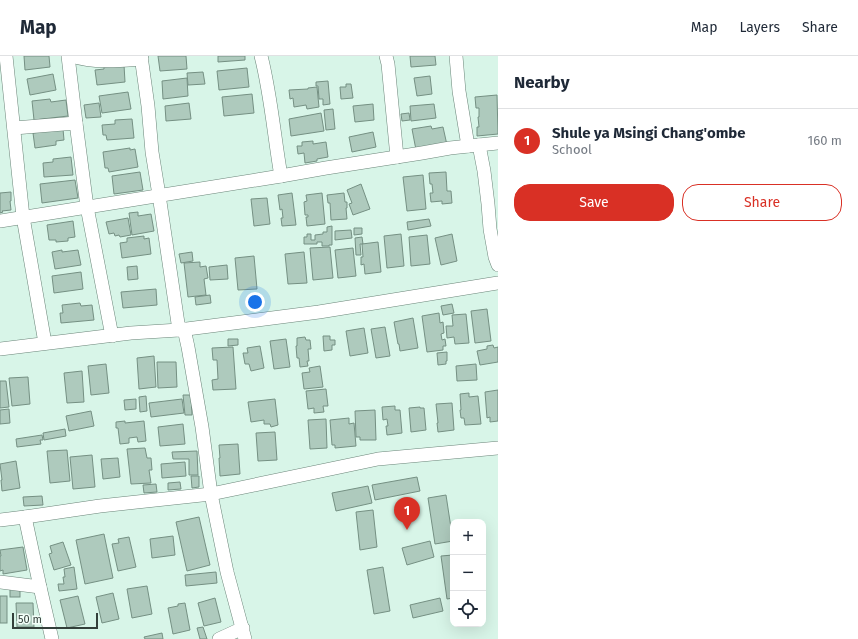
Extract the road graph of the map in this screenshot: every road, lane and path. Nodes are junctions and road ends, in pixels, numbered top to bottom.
1 (6, 56) edge
2 (68, 56) edge
3 (71, 56) edge
4 (261, 56) edge
5 (386, 56) edge
6 (456, 56) edge
7 (141, 58) edge
8 (76, 123) junction
9 (14, 128) junction
10 (498, 143) edge
11 (473, 145) junction
12 (397, 157) junction
13 (280, 176) junction
14 (160, 195) junction
15 (87, 207) junction
16 (24, 217) junction
17 (0, 221) edge
18 (498, 265) edge
19 (498, 283) edge
20 (181, 329) junction
21 (112, 336) junction
22 (45, 343) junction
23 (0, 349) edge
24 (498, 448) edge
25 (211, 494) junction
26 (25, 517) junction
27 (0, 520) edge
28 (0, 582) edge
29 (40, 587) junction
30 (244, 634) edge
31 (52, 639) edge
32 (219, 639) edge

1 - 9 street
2 - 8 street
3 - 7 street
4 - 13 street
5 - 12 street
6 - 11 street
7 - 14 street
8 - 9 street
8 - 15 street
9 - 16 street
10 - 11 street
11 - 12 street
11 - 18 street
12 - 13 street
13 - 14 street
14 - 15 street
14 - 20 street
15 - 16 street
15 - 21 street
16 - 17 street
16 - 22 street
19 - 20 street
20 - 21 street
20 - 25 street
21 - 22 street
22 - 23 street
24 - 25 street
25 - 26 street
25 - 30 street
26 - 27 street
26 - 29 street
28 - 29 street
29 - 31 street
30 - 32 street

